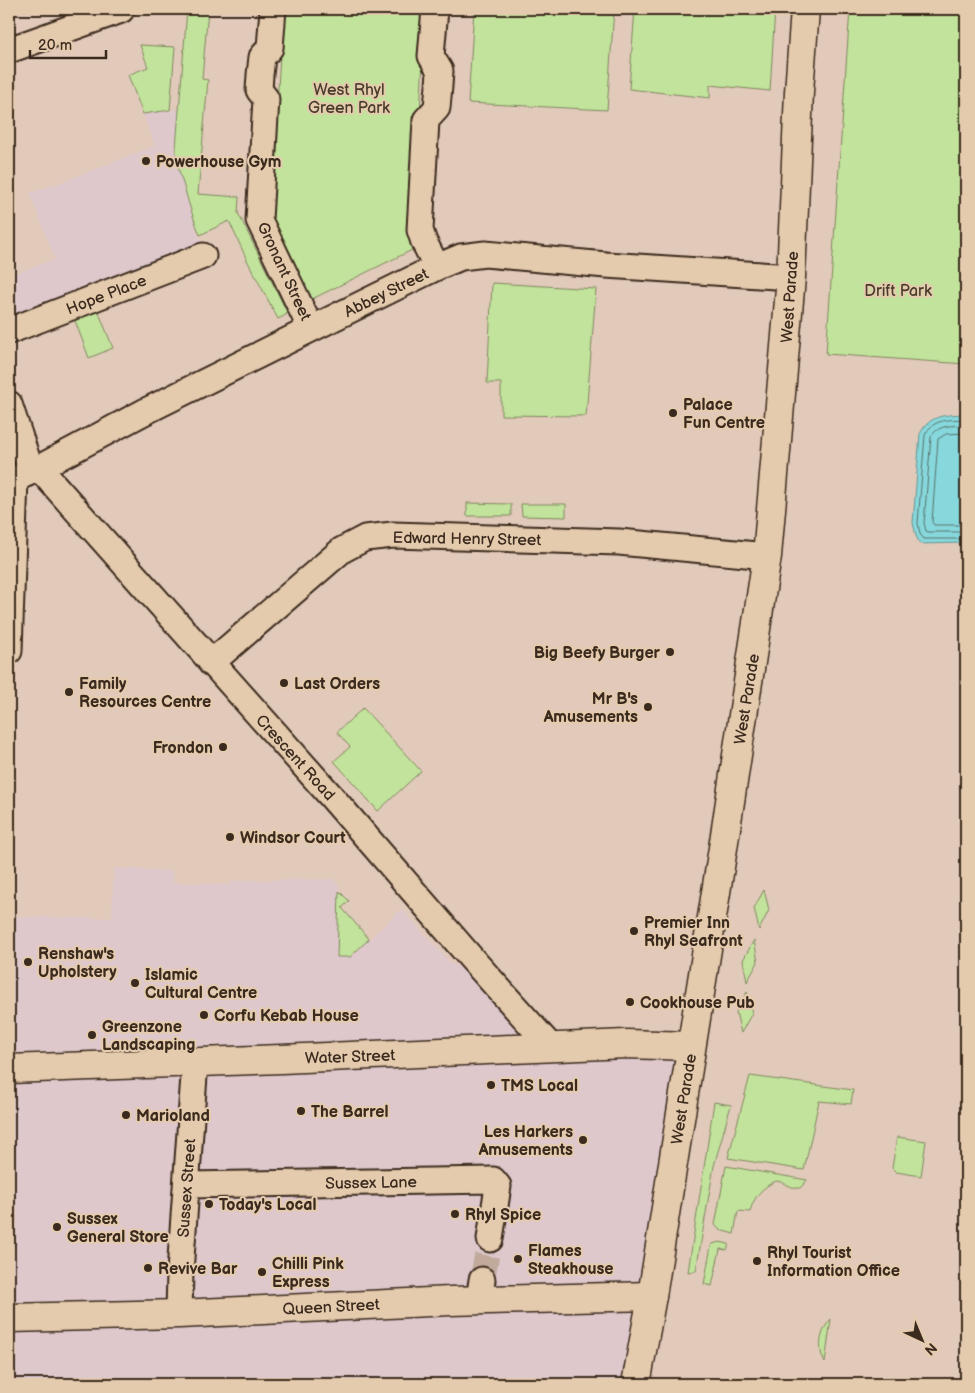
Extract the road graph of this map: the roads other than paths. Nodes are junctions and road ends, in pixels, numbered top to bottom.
1 (273, 9) edge
2 (435, 9) edge
3 (805, 9) edge
4 (121, 10) dead end
5 (9, 50) edge
6 (204, 256) dead end
7 (437, 267) junction
8 (791, 277) junction
9 (311, 329) junction
10 (9, 331) edge
11 (9, 404) edge
12 (23, 475) edge
13 (767, 556) junction
14 (9, 651) edge
15 (211, 662) junction
16 (691, 1046) junction
17 (551, 1047) junction
18 (195, 1062) junction
19 (9, 1069) edge
20 (187, 1185) junction
21 (490, 1239) tunnel mouth
22 (652, 1296) junction
23 (179, 1314) junction
24 (9, 1318) edge
25 (636, 1384) edge

1 - 9 street, Gronant Street
2 - 7 street
3 - 8 main road, West Parade
4 - 5 street
6 - 10 street, Hope Place
7 - 8 street, Abbey Street
7 - 9 street, Abbey Street
8 - 13 main road, West Parade
9 - 12 street, Abbey Street
11 - 12 street, Crescent Road
12 - 14 street
12 - 15 street, Crescent Road
13 - 15 street, Edward Henry Street
13 - 16 main road, West Parade
15 - 17 street, Crescent Road
16 - 17 main road, Water Street
16 - 22 main road, West Parade
17 - 18 main road, Water Street
18 - 19 main road, Water Street
18 - 20 street, Sussex Street
20 - 21 street, Sussex Lane
20 - 23 street, Sussex Street
22 - 23 main road, Queen Street
22 - 25 main road, West Parade
23 - 24 main road, Queen Street

